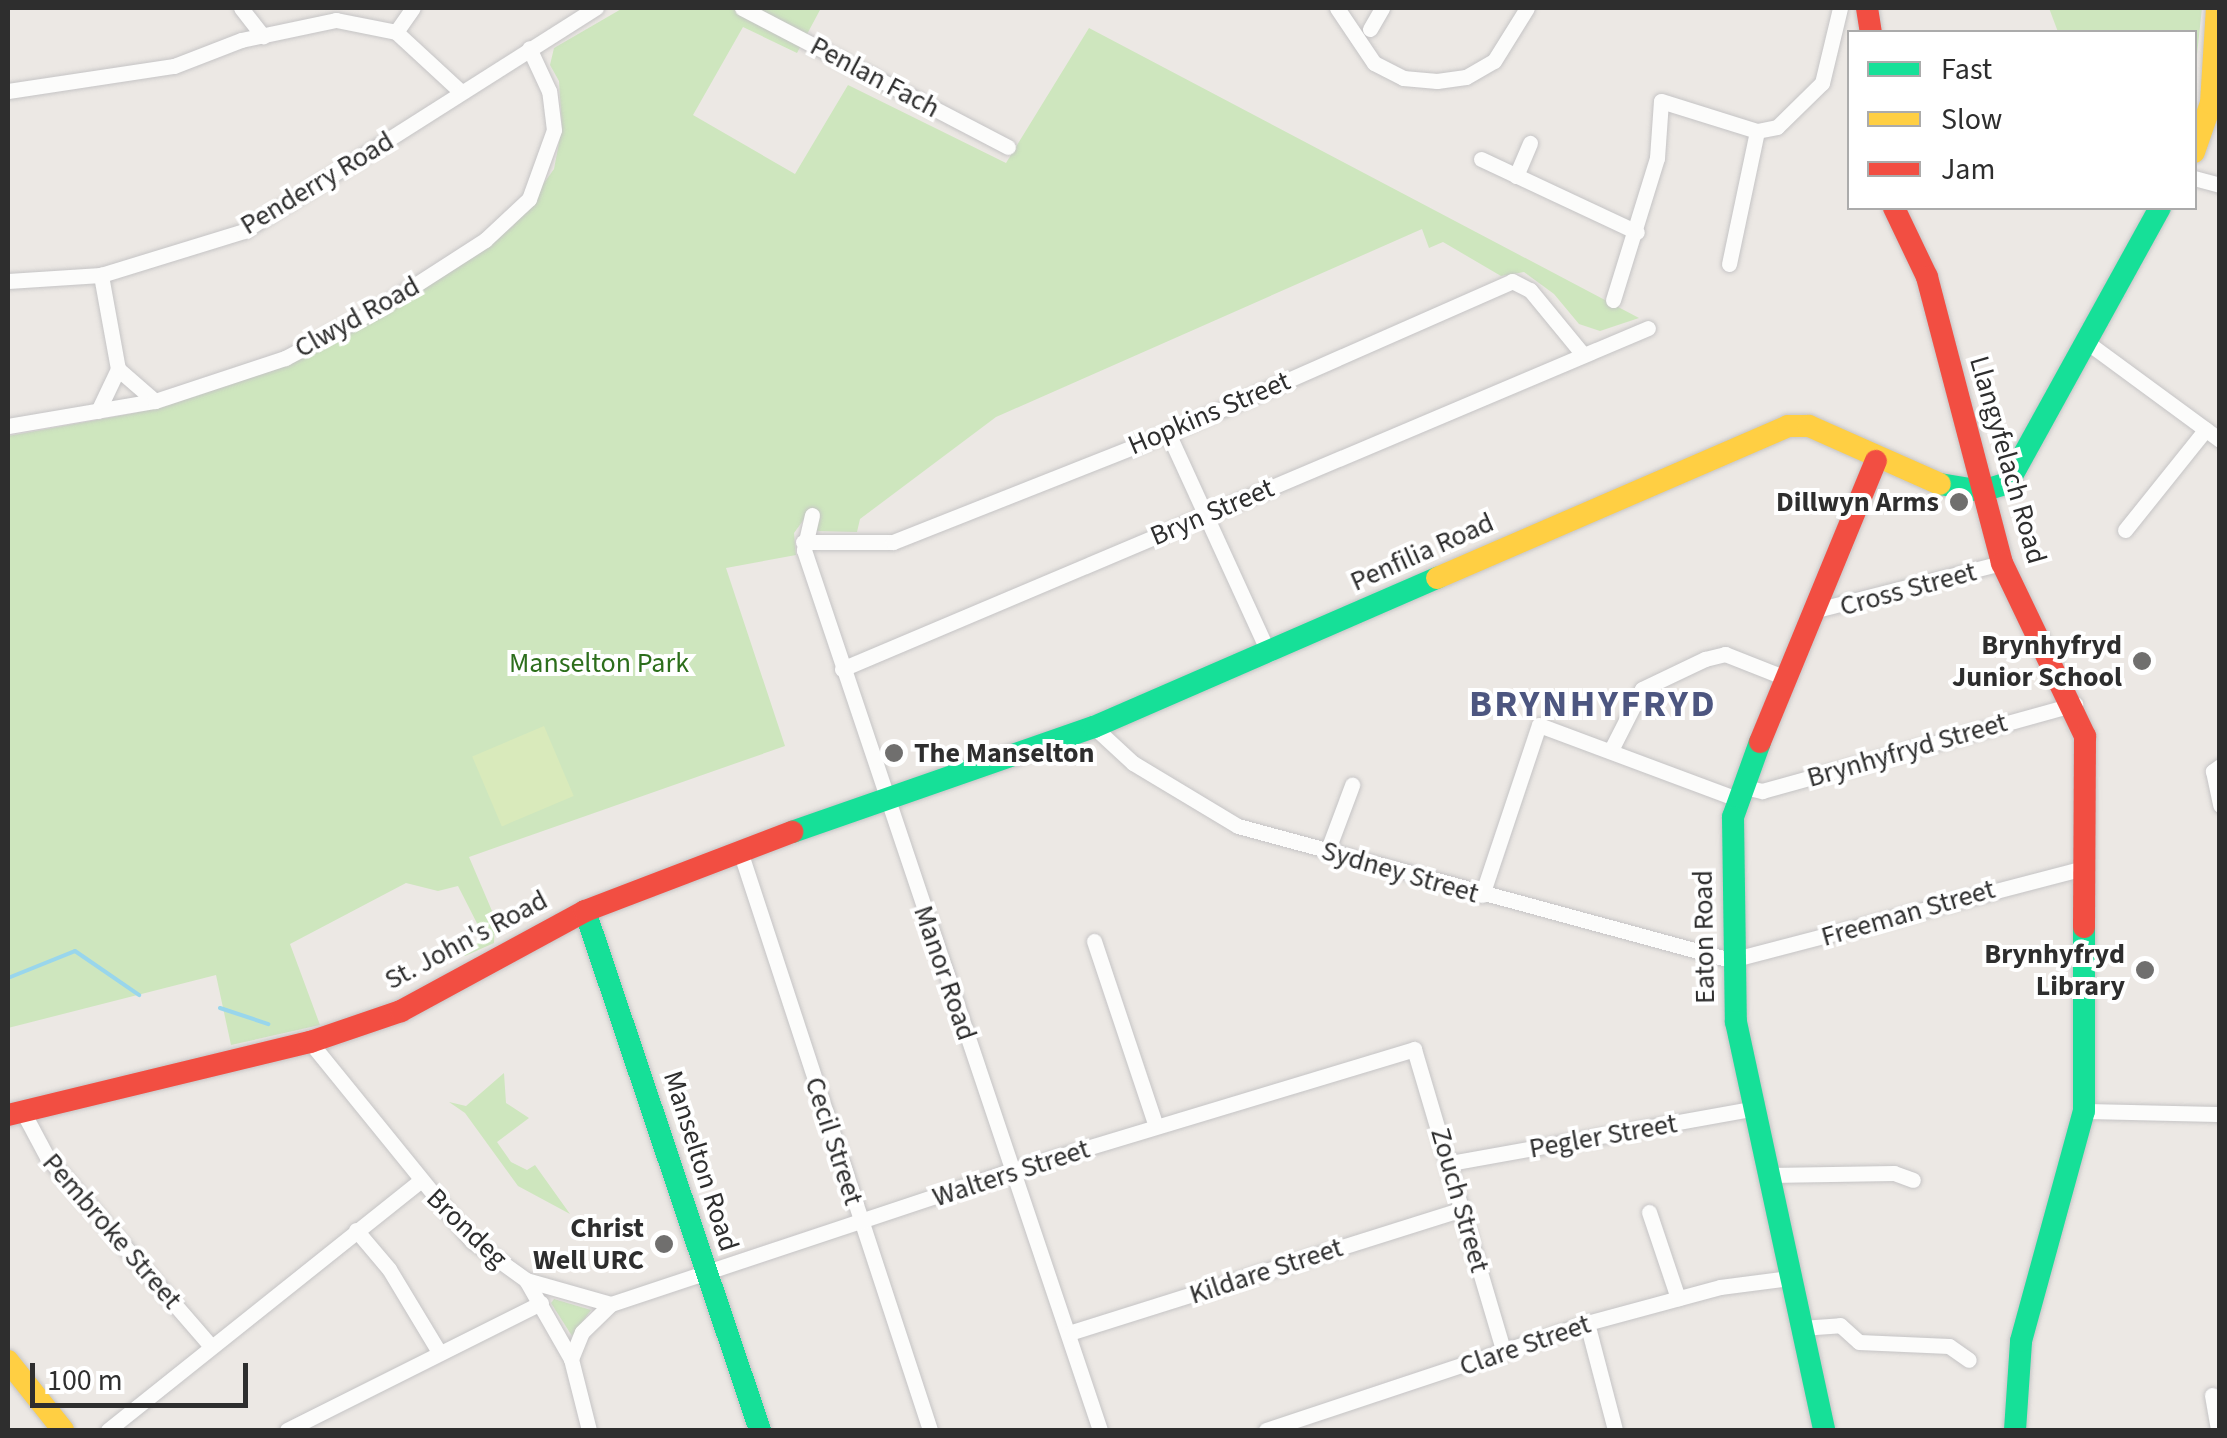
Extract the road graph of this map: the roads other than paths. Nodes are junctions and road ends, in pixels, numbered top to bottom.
1 (241, 8) edge
2 (414, 8) edge
3 (596, 8) edge
4 (742, 8) edge
5 (1336, 8) edge
6 (1527, 8) edge
7 (1840, 8) edge
8 (2217, 8) edge
9 (1378, 9) edge
10 (1370, 30) dead end
11 (396, 32) junction
12 (264, 36) junction
13 (529, 48) junction
14 (8, 90) edge
15 (460, 92) junction
16 (1757, 131) junction
17 (1530, 143) dead end
18 (2197, 143) edge
19 (1008, 147) dead end
20 (1481, 159) dead end
21 (1516, 176) junction
22 (1895, 210) edge
23 (2159, 210) edge
24 (1636, 232) junction
25 (1730, 264) dead end
26 (102, 275) junction
27 (8, 282) edge
28 (1613, 300) dead end
29 (1648, 328) dead end
30 (2088, 342) junction
31 (1581, 352) junction
32 (118, 369) junction
33 (155, 400) junction
34 (98, 411) junction
35 (8, 426) edge
36 (2206, 429) junction
37 (1168, 433) junction
38 (2220, 440) edge
39 (1876, 461) junction
40 (1982, 491) junction
41 (812, 515) dead end
42 (1206, 516) junction
43 (2125, 530) dead end
44 (803, 542) junction
45 (2002, 563) junction
46 (1813, 611) junction
47 (1269, 654) junction
48 (842, 668) junction
49 (1783, 677) junction
50 (2075, 704) junction
51 (1094, 727) junction
52 (1612, 748) junction
53 (2216, 769) edge
54 (1352, 785) dead end
55 (1737, 792) junction
56 (883, 797) junction
57 (2220, 804) edge
58 (740, 852) junction
59 (1328, 852) junction
60 (2085, 868) junction
61 (1482, 896) junction
62 (585, 910) junction
63 (1094, 941) dead end
64 (1731, 960) junction
65 (310, 1042) junction
66 (1414, 1049) joint
67 (1755, 1108) junction
68 (2084, 1111) junction
69 (15, 1114) edge
70 (2220, 1114) edge
71 (1156, 1126) junction
72 (1450, 1164) junction
73 (1014, 1170) junction
74 (1769, 1175) junction
75 (1913, 1180) dead end
76 (420, 1181) junction
77 (1463, 1208) junction
78 (1649, 1212) dead end
79 (861, 1223) junction
80 (356, 1230) junction
81 (706, 1270) junction
82 (1789, 1278) junction
83 (526, 1280) junction
84 (1678, 1298) junction
85 (541, 1303) junction
86 (611, 1304) junction
87 (1587, 1323) junction
88 (1801, 1328) junction
89 (1958, 1331) dead end
90 (1068, 1334) junction
91 (209, 1344) junction
92 (1950, 1346) junction
93 (439, 1352) junction
94 (1504, 1352) junction
95 (571, 1359) junction
96 (1969, 1360) dead end
97 (8, 1361) edge
98 (2212, 1396) dead end
99 (308, 1427) edge
100 (64, 1430) edge
101 (108, 1430) edge
102 (287, 1430) edge
103 (590, 1430) edge
104 (760, 1430) edge
105 (930, 1430) edge
106 (1100, 1430) edge
107 (1266, 1430) edge
108 (1615, 1430) edge
109 (1824, 1430) edge
110 (2015, 1430) edge
111 (2218, 1430) edge

1 - 12 street
2 - 11 street
3 - 13 street, Penderry Road
4 - 19 street, Penlan Fach
5 - 6 street
7 - 16 street
8 - 18 street
9 - 10 street
11 - 12 street
11 - 15 street
12 - 14 street
13 - 15 street, Penderry Road
13 - 33 street, Clwyd Road
15 - 26 street, Penderry Road
16 - 24 street
16 - 25 street
17 - 21 street
20 - 21 street
21 - 24 street
22 - 40 street, Llangyfelach Road
23 - 30 street
24 - 28 street
26 - 27 street, Penderry Road
26 - 32 street
29 - 31 street, Bryn Street
30 - 36 street
30 - 40 street
31 - 37 street, Hopkins Street
31 - 42 street, Bryn Street
32 - 33 street
32 - 34 street
33 - 34 street, Clwyd Road
34 - 35 street, Clwyd Road
36 - 38 street
36 - 43 street
37 - 42 street
37 - 44 street, Hopkins Street
39 - 40 street, Penfilia Road
39 - 46 street, Eaton Road
39 - 47 street, Penfilia Road
40 - 45 street, Llangyfelach Road
41 - 44 street
42 - 47 street
42 - 48 street, Bryn Street
44 - 48 street, Manor Road
45 - 46 street, Cross Street
45 - 50 street, Llangyfelach Road
46 - 49 street, Eaton Road
47 - 51 street, Penfilia Road
48 - 56 street, Manor Road
49 - 52 street
49 - 55 street, Eaton Road
50 - 55 street, Brynhyfryd Street
50 - 60 street, Llangyfelach Road
51 - 56 street, Penfilia Road
51 - 59 street, Sydney Street
52 - 55 street
52 - 61 street
53 - 57 street
54 - 59 street
55 - 64 street, Eaton Road
56 - 58 street, St. John's Road
56 - 73 street, Manor Road
58 - 62 street, St. John's Road
58 - 79 street, Cecil Street
59 - 61 street, Sydney Street
60 - 64 street, Freeman Street
60 - 68 street, Llangyfelach Road
61 - 64 street, Sydney Street
62 - 65 street, St. John's Road
62 - 81 street, Manselton Road
63 - 71 street
64 - 67 street, Eaton Road
65 - 69 street, St. John's Road
65 - 76 street, Brondeg
66 - 71 street, Walters Street
66 - 72 street, Zouch Street
67 - 72 street, Pegler Street
67 - 74 street, Eaton Road
68 - 70 street
68 - 110 street, Llangyfelach Road
69 - 91 street, Pembroke Street
71 - 73 street, Walters Street
72 - 77 street, Zouch Street
73 - 79 street, Walters Street
73 - 90 street, Manor Road
74 - 75 street
74 - 82 street, Eaton Road
76 - 80 street
76 - 83 street, Brondeg
77 - 90 street, Kildare Street
77 - 94 street, Zouch Street
78 - 84 street
79 - 81 street, Walters Street
79 - 105 street, Cecil Street
80 - 91 street
80 - 93 street
81 - 86 street, Walters Street
81 - 104 street, Manselton Road
82 - 84 street, Clare Street
82 - 88 street, Eaton Road
83 - 85 street, Brondeg
83 - 86 street
84 - 87 street, Clare Street
85 - 93 street
85 - 95 street, Brondeg
86 - 95 street, Walters Street
87 - 94 street, Clare Street
87 - 108 street
88 - 92 street
88 - 109 street, Eaton Road
89 - 92 street
90 - 106 street, Manor Road
91 - 101 street
92 - 96 street
93 - 99 street
94 - 107 street, Clare Street
95 - 103 street, Brondeg
97 - 100 street
98 - 111 street
99 - 102 street

